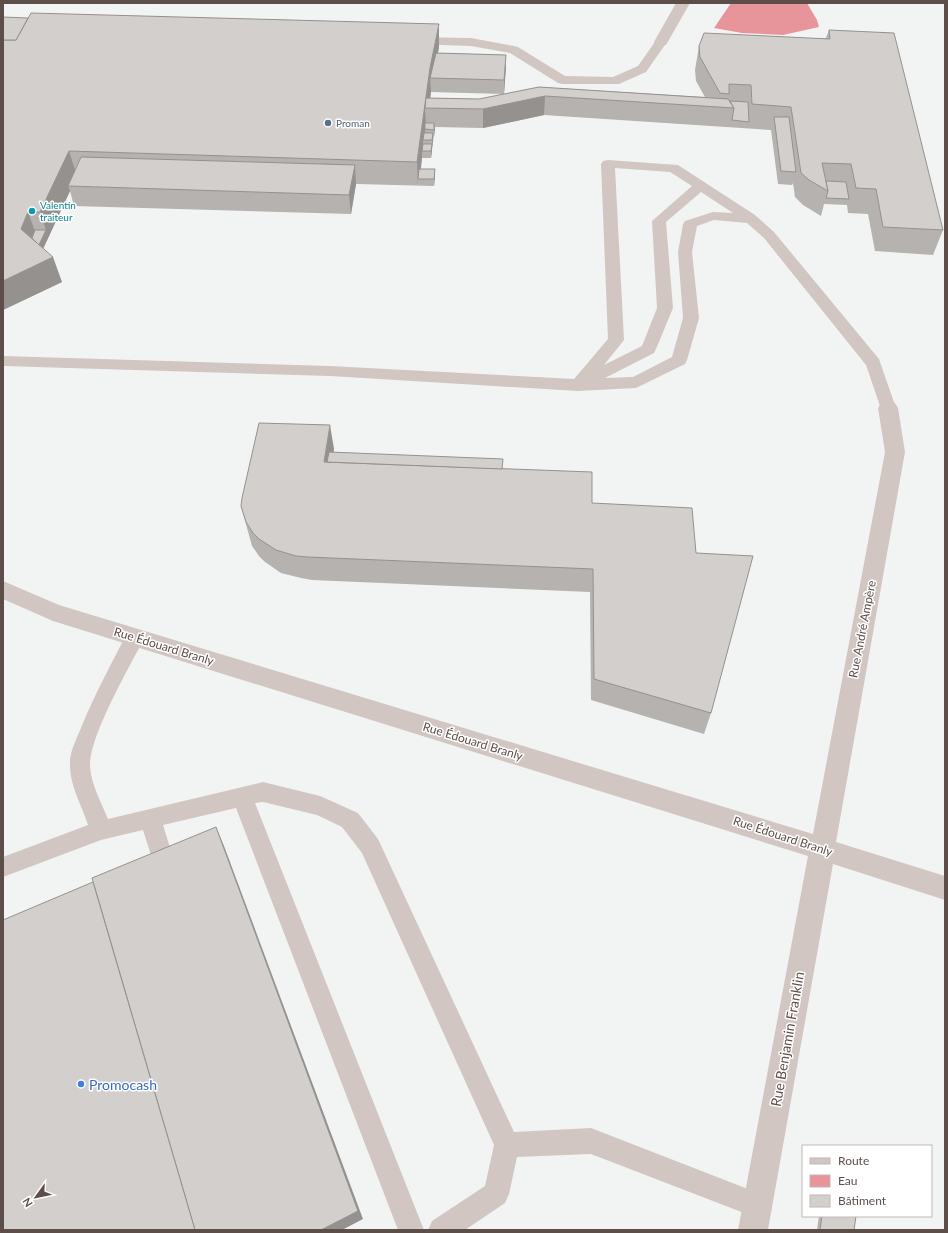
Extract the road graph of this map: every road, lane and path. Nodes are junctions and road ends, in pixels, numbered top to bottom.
1 (683, 3) edge
2 (400, 40) edge
3 (661, 42) joint
4 (700, 186) junction
5 (751, 219) junction
6 (3, 361) edge
7 (578, 385) junction
8 (888, 408) joint
9 (3, 590) edge
10 (135, 637) junction
11 (242, 796) junction
12 (150, 818) junction
13 (101, 830) junction
14 (822, 849) junction
15 (3, 867) edge
16 (166, 870) edge
17 (945, 888) edge
18 (507, 1145) junction
19 (755, 1218) edge
20 (411, 1230) edge
21 (442, 1230) edge

1 - 3 street
2 - 3 lane
4 - 5 lane
4 - 7 lane
4 - 7 lane
5 - 7 lane
5 - 8 lane
6 - 7 lane
8 - 14 street, Rue André Ampère
9 - 10 street, Rue Édouard Branly
10 - 13 lane
10 - 14 street, Rue Édouard Branly
11 - 12 lane
11 - 18 lane
11 - 20 lane
12 - 13 lane
12 - 16 lane
13 - 15 lane
14 - 17 street, Rue Édouard Branly
14 - 19 street, Rue Benjamin Franklin
18 - 19 lane
18 - 21 lane

